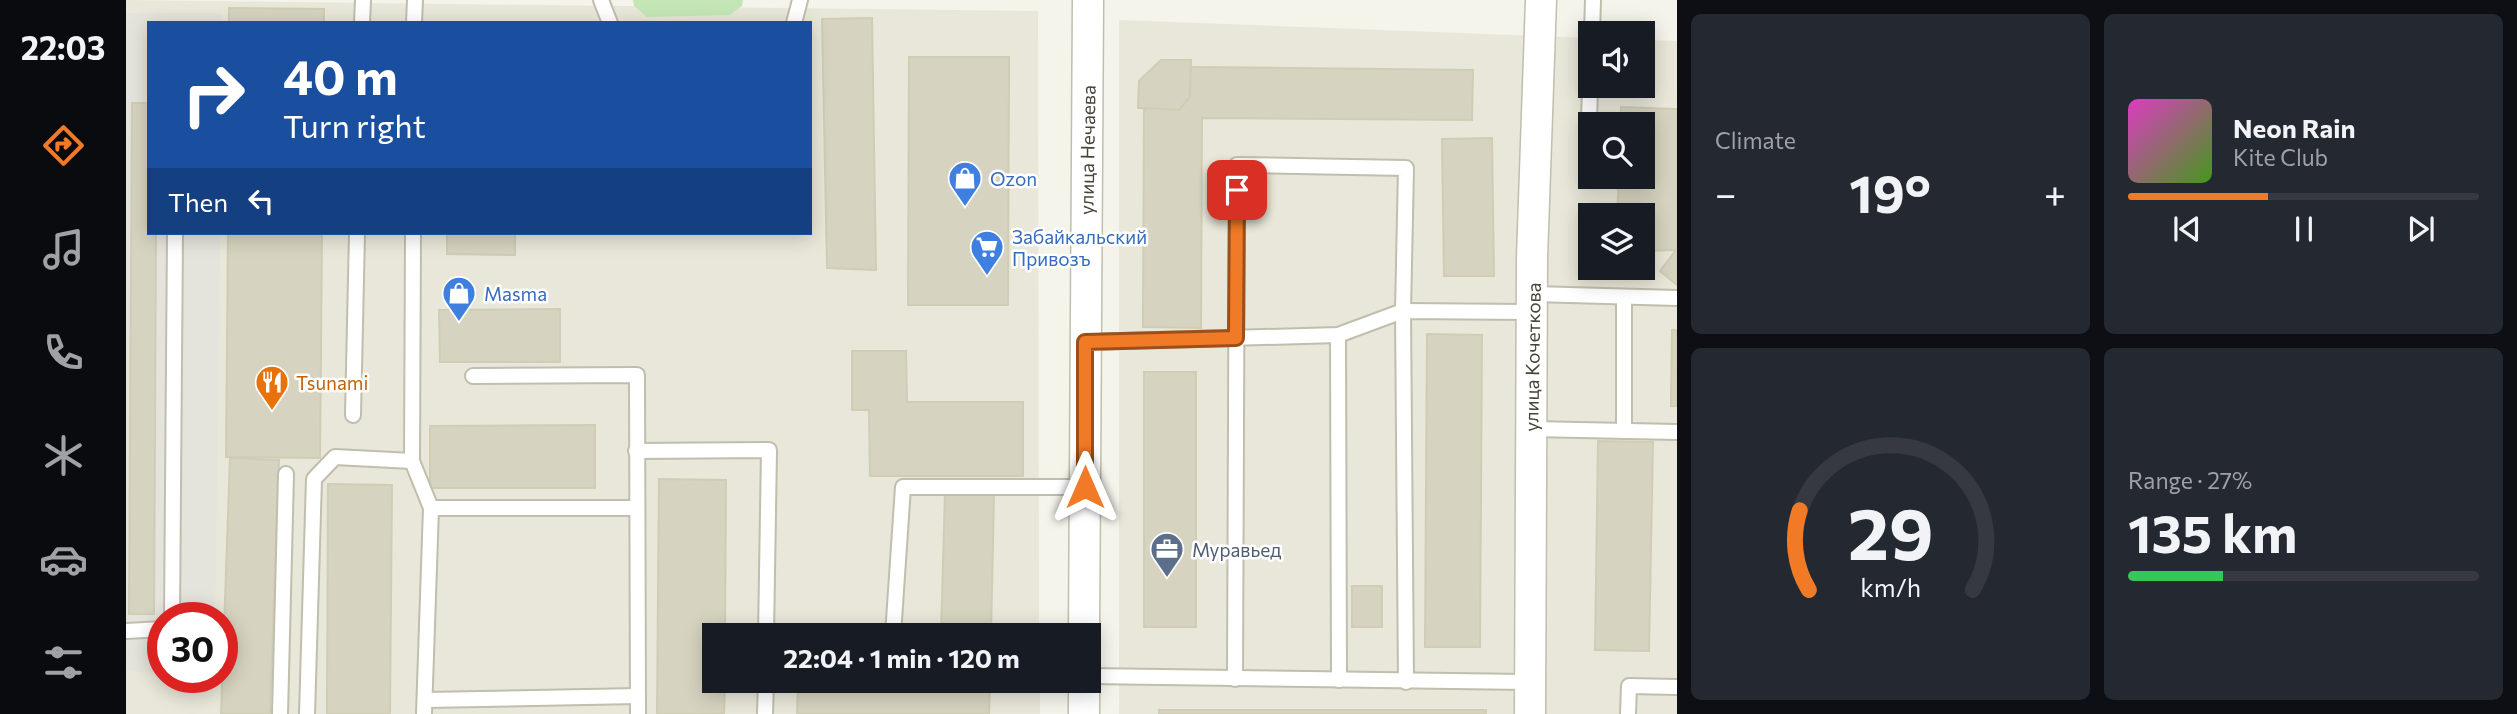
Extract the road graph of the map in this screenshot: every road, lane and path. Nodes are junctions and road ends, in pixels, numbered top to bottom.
1 (363, 0) edge
2 (415, 0) edge
3 (601, 0) edge
4 (800, 0) edge
5 (1088, 0) edge
6 (1541, 0) edge
7 (1593, 0) edge
8 (362, 21) edge
9 (414, 21) edge
10 (609, 21) edge
11 (795, 21) edge
12 (1592, 21) edge
13 (175, 235) edge
14 (357, 235) edge
15 (413, 235) edge
16 (1625, 298) junction
17 (1677, 298) edge
18 (1533, 303) junction
19 (1403, 311) junction
20 (1338, 335) junction
21 (1236, 338) junction
22 (1085, 342) junction
23 (473, 376) dead end
24 (353, 415) dead end
25 (1531, 429) junction
26 (1624, 431) junction
27 (1677, 432) edge
28 (636, 451) junction
29 (412, 461) junction
30 (286, 474) dead end
31 (1085, 487) junction
32 (431, 508) junction
33 (636, 508) junction
34 (172, 602) edge
35 (766, 623) edge
36 (894, 623) edge
37 (1084, 623) edge
38 (147, 630) edge
39 (126, 631) edge
40 (1101, 676) edge
41 (1235, 679) junction
42 (1339, 680) junction
43 (1406, 682) junction
44 (1530, 682) junction
45 (1677, 687) edge
46 (766, 693) edge
47 (1084, 693) edge
48 (638, 696) junction
49 (425, 707) edge
50 (280, 714) edge
51 (307, 714) edge
52 (638, 714) edge
53 (765, 714) edge
54 (1084, 714) edge
55 (1530, 714) edge
56 (1628, 714) edge

1 - 8 lane
2 - 9 lane
3 - 10 lane
4 - 11 lane
5 - 22 street, улица Нечаева
6 - 18 street, улица Кочеткова
7 - 12 lane
13 - 34 lane
14 - 24 lane
15 - 29 lane
16 - 17 lane
16 - 18 lane
16 - 26 lane
18 - 19 lane
18 - 25 street, улица Кочеткова
19 - 20 lane
19 - 21 lane
19 - 43 lane
20 - 21 lane
20 - 42 lane
21 - 22 lane
21 - 41 lane
22 - 31 street, улица Нечаева
23 - 28 lane
25 - 26 lane
25 - 44 street, улица Кочеткова
26 - 27 lane
28 - 33 lane
28 - 35 lane
29 - 32 lane
29 - 51 lane
30 - 50 lane
31 - 36 lane
31 - 37 street, улица Нечаева
32 - 33 lane
32 - 49 lane
33 - 48 lane
38 - 39 lane
40 - 41 lane
41 - 42 lane
42 - 43 lane
43 - 44 lane
44 - 55 street, улица Кочеткова
45 - 56 lane
46 - 53 lane
47 - 54 street
48 - 49 lane
48 - 52 lane

